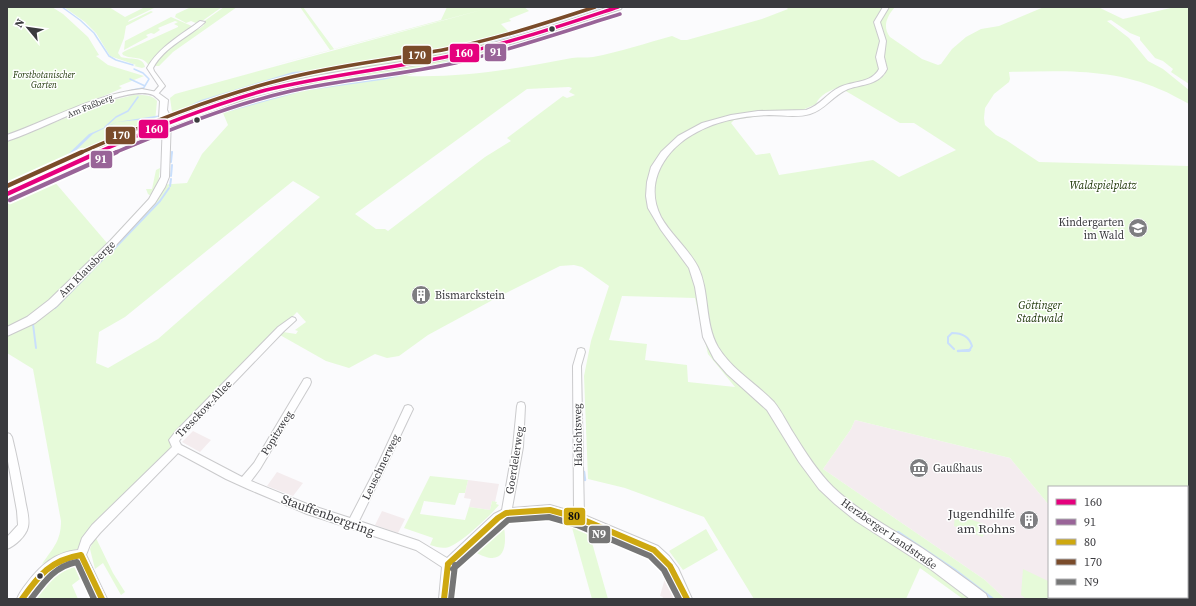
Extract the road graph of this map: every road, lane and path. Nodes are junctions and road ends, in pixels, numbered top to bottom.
1 (618, 7) edge
2 (886, 7) edge
3 (202, 22) dead end
4 (156, 94) junction
5 (165, 118) junction
6 (7, 138) edge
7 (7, 194) edge
8 (292, 320) dead end
9 (7, 332) edge
10 (580, 352) dead end
11 (307, 382) dead end
12 (521, 406) dead end
13 (408, 410) dead end
14 (7, 437) edge
15 (177, 448) junction
16 (244, 482) junction
17 (506, 513) junction
18 (579, 518) junction
19 (352, 524) junction
20 (7, 544) edge
21 (80, 555) junction
22 (448, 564) junction
23 (22, 599) edge
24 (102, 599) edge
25 (444, 599) edge
26 (687, 599) edge
27 (981, 599) edge

1 - 5 main road
2 - 27 street, Herzberger Landstraße
3 - 4 street
4 - 5 street
4 - 6 street, Am Faßberg
5 - 7 main road
5 - 9 street, Am Klausberge
8 - 15 street, Tresckow-Allee
10 - 18 street, Habichtsweg
11 - 16 street, Popitzweg
12 - 17 street, Goerdelerweg
13 - 19 street, Leuschnerweg
14 - 20 street
15 - 16 street, Stauffenbergring
15 - 21 street, Tresckow-Allee
16 - 19 street, Stauffenbergring
17 - 18 street
17 - 22 street
18 - 26 street
19 - 22 street, Stauffenbergring
21 - 23 street
21 - 24 street
22 - 25 street

